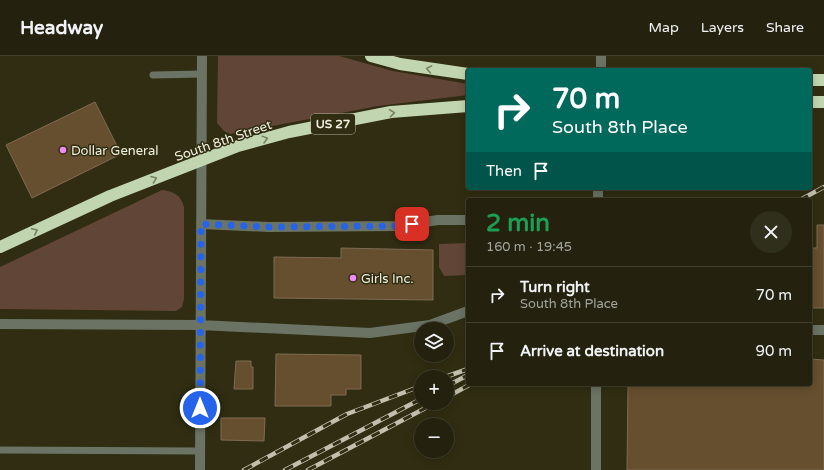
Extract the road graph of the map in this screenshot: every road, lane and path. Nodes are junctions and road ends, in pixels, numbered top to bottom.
1 (202, 56) edge
2 (371, 56) edge
3 (601, 56) edge
4 (600, 68) edge
5 (202, 74) junction
6 (466, 74) edge
7 (153, 75) dead end
8 (812, 80) edge
9 (824, 80) edge
10 (812, 102) edge
11 (824, 102) edge
12 (466, 106) edge
13 (201, 160) junction
14 (466, 220) edge
15 (201, 224) junction
16 (0, 247) edge
17 (466, 312) edge
18 (0, 324) edge
19 (200, 325) junction
20 (812, 330) edge
21 (824, 330) edge
22 (596, 386) edge
23 (0, 450) edge
24 (200, 451) junction
25 (200, 470) edge
26 (596, 470) edge

1 - 5 street
6 -> 2 highway
3 - 4 street
5 - 7 lane
5 - 13 street
8 - 9 highway
10 - 11 highway
13 -> 12 highway, South 8th Street / US 27
13 - 15 street
16 -> 13 highway, South 8th Street / US 27
14 - 15 street
15 - 19 street
17 - 19 street
18 - 19 street
19 - 24 street
20 - 21 street
22 - 26 street
23 - 24 lane
24 - 25 street

